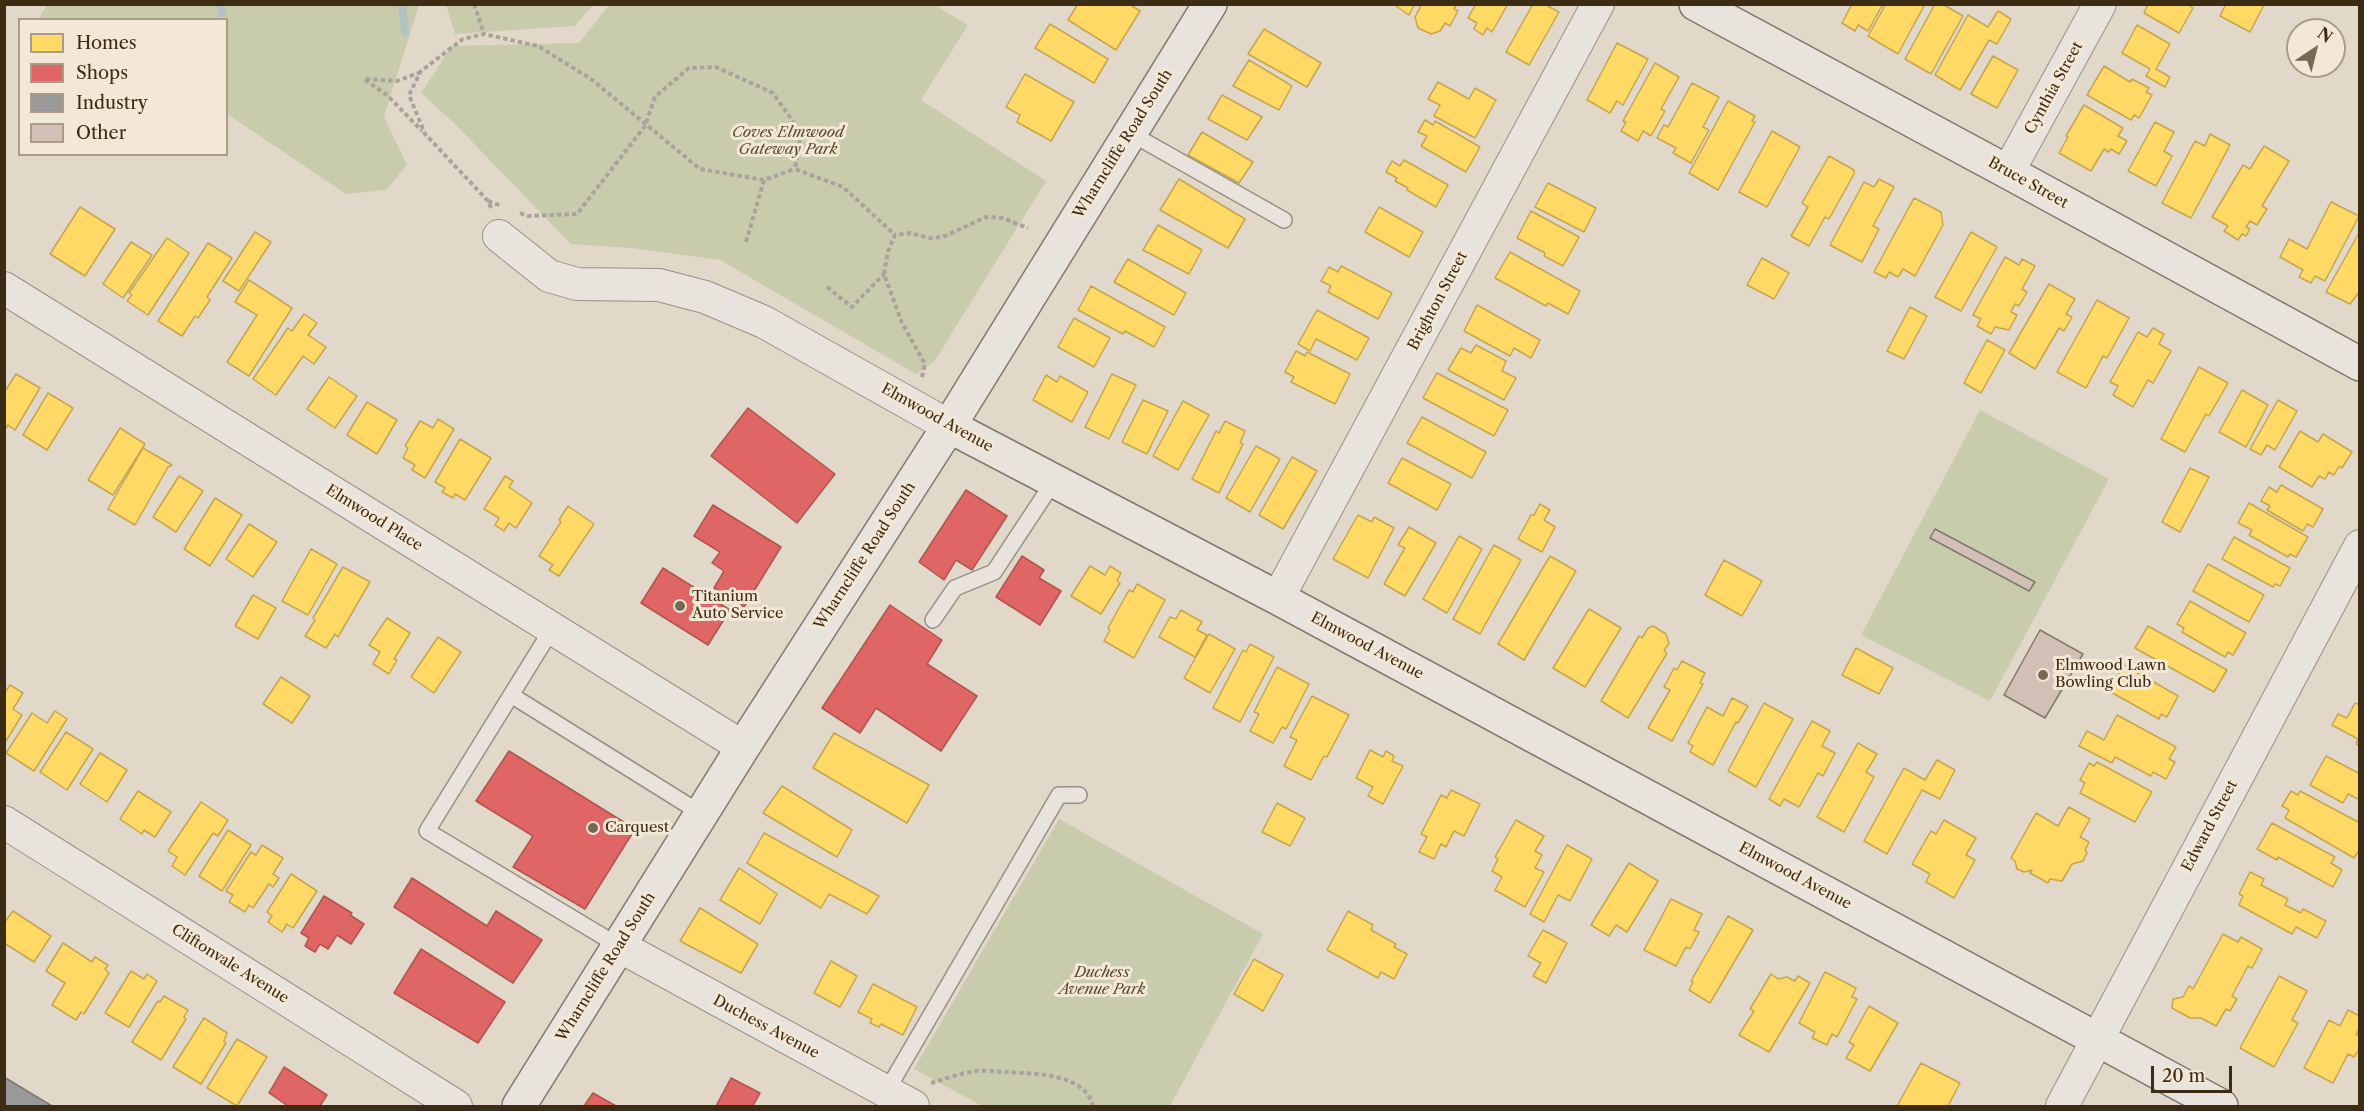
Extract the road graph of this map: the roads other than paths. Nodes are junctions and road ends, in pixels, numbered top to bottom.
1 (1210, 4) edge
2 (1598, 4) edge
3 (1696, 4) edge
4 (2100, 4) edge
5 (1130, 133) junction
6 (2008, 172) junction
7 (509, 219) road end
8 (1284, 220) dead end
9 (4, 288) edge
10 (2360, 364) edge
11 (949, 426) junction
12 (1054, 481) junction
13 (2360, 546) edge
14 (1278, 598) junction
15 (933, 620) dead end
16 (552, 629) junction
17 (511, 694) junction
18 (743, 747) junction
19 (1079, 795) dead end
20 (702, 814) junction
21 (4, 822) edge
22 (620, 946) junction
23 (2097, 1039) junction
24 (896, 1097) edge
25 (456, 1107) edge
26 (519, 1107) edge
27 (2061, 1107) edge
28 (2221, 1107) edge

1 - 5 street, Wharncliffe Road South
2 - 14 street, Brighton Street
3 - 6 street, Bruce Street
4 - 6 street, Cynthia Street
5 - 8 lane
5 - 11 street, Wharncliffe Road South
6 - 10 street, Bruce Street
7 - 11 street, Elmwood Avenue
9 - 16 street, Elmwood Place
11 - 12 street, Elmwood Avenue
11 - 18 street, Wharncliffe Road South
12 - 14 street, Elmwood Avenue
12 - 15 lane
13 - 23 street, Edward Street
14 - 23 street, Elmwood Avenue
16 - 17 lane
16 - 18 street, Elmwood Place
17 - 20 lane
17 - 22 lane
18 - 20 street, Wharncliffe Road South
19 - 24 lane
20 - 22 street, Wharncliffe Road South
21 - 25 street, Cliftonvale Avenue
22 - 24 street, Duchess Avenue
22 - 26 street, Wharncliffe Road South
23 - 27 street, Edward Street
23 - 28 street, Elmwood Avenue

